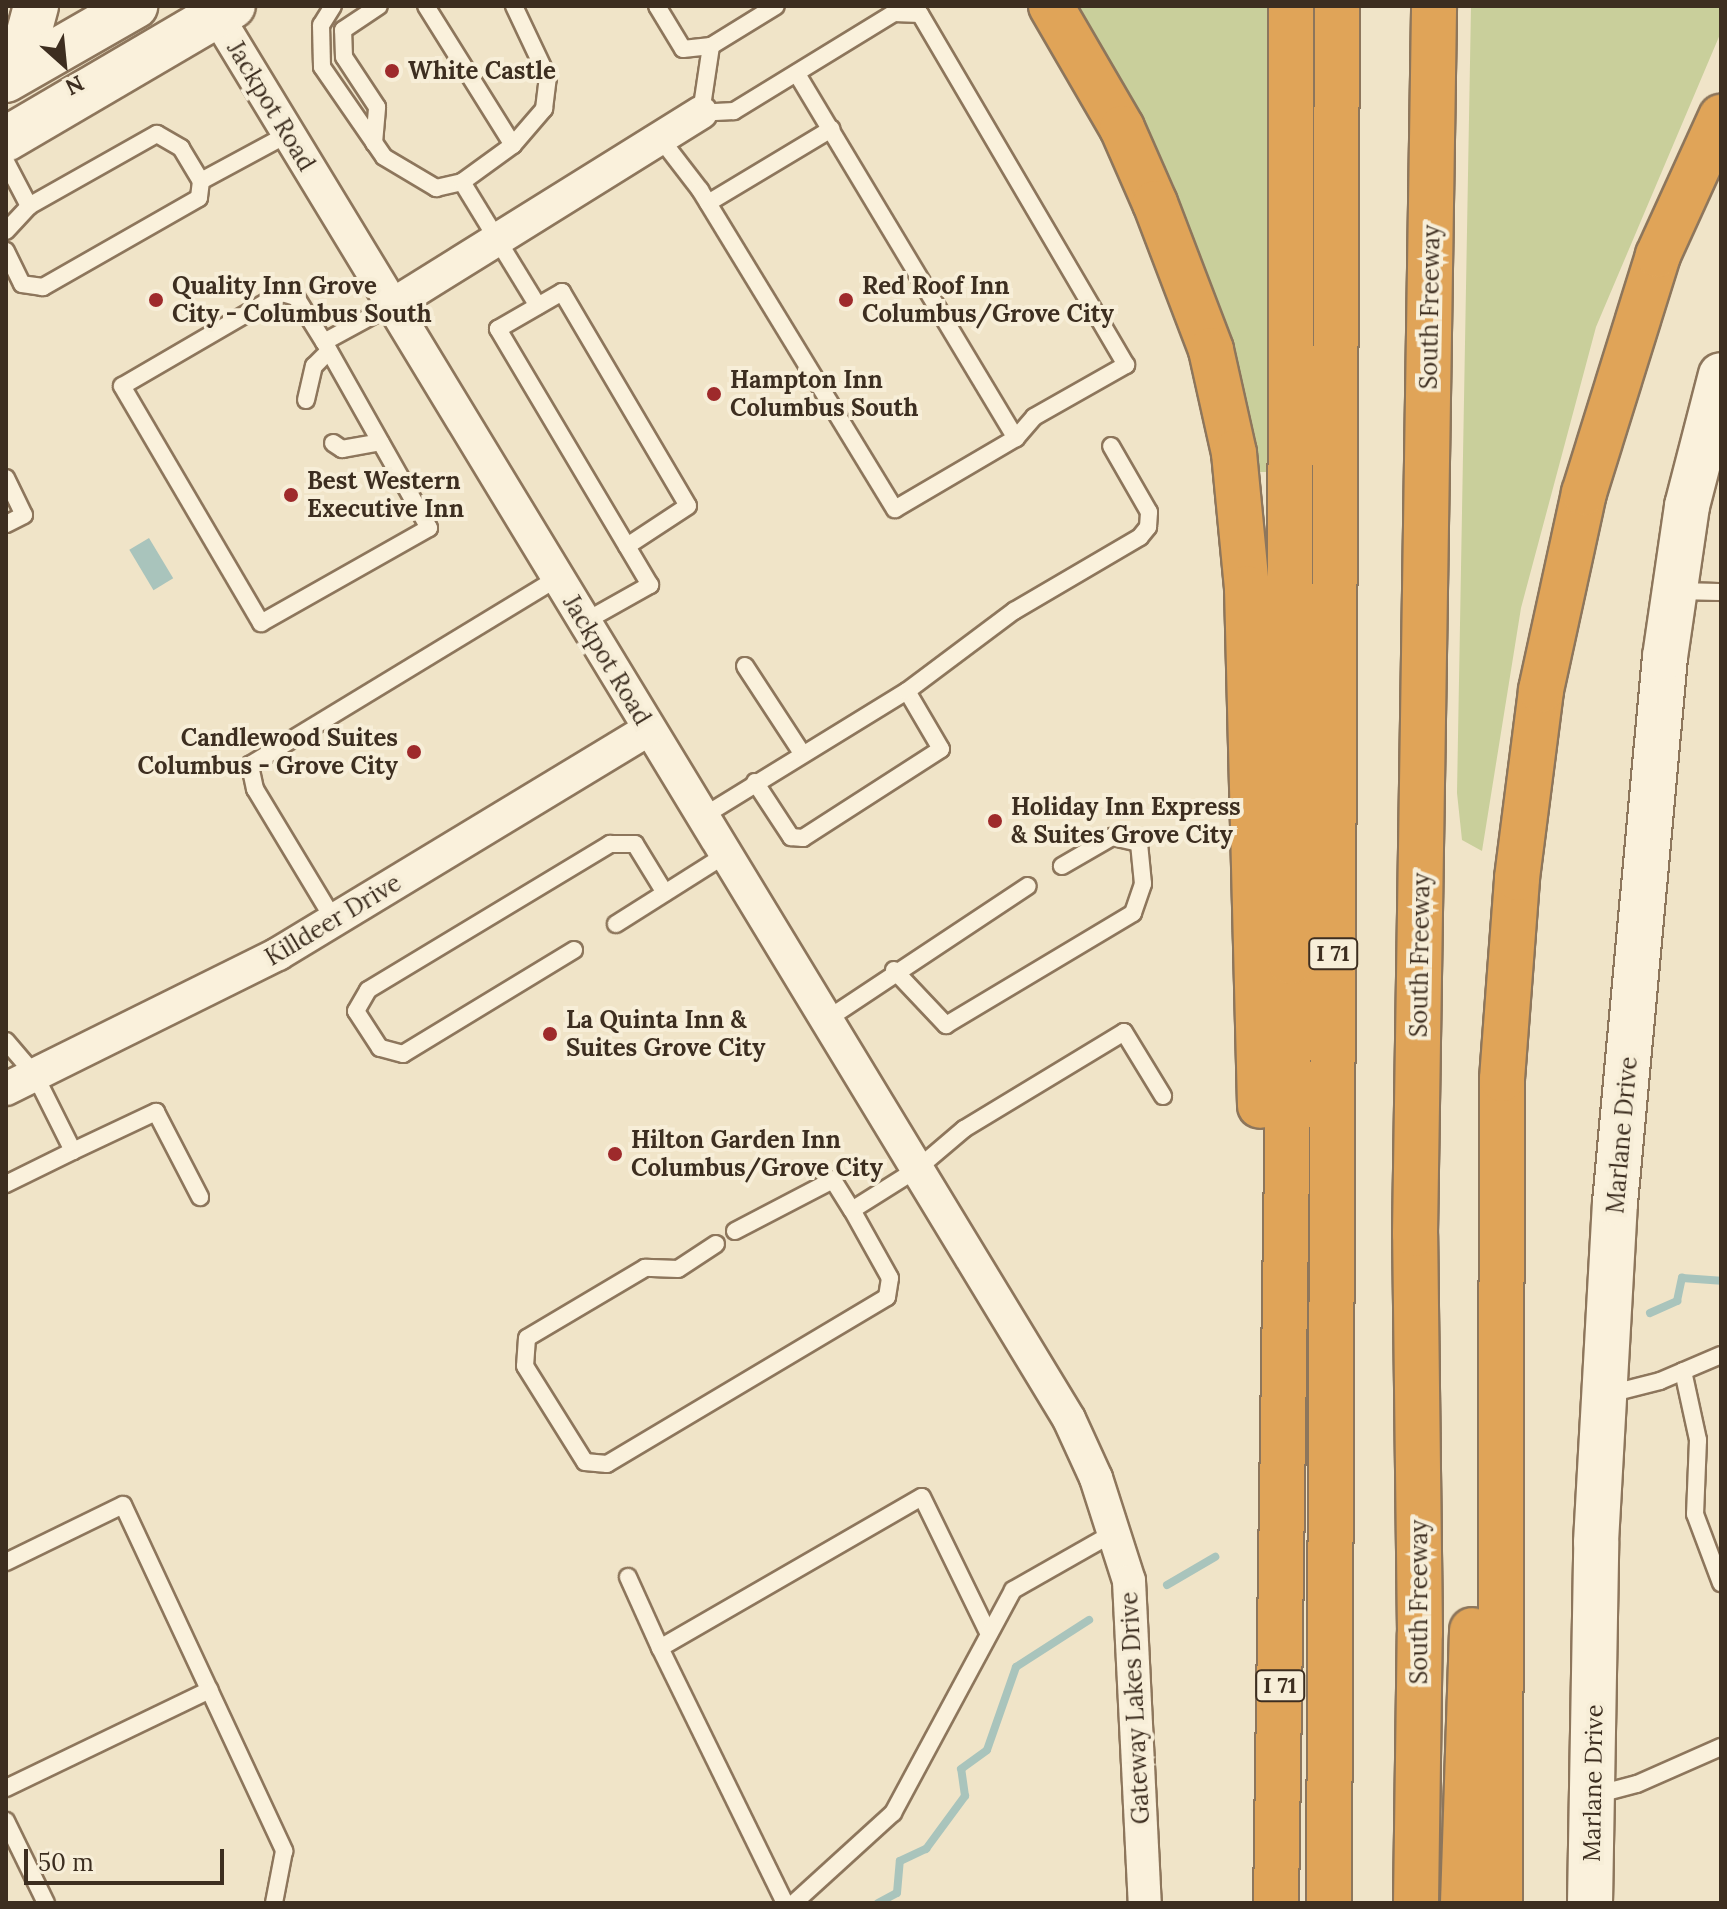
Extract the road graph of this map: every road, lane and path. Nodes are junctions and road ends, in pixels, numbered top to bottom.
1 (36, 6) edge
2 (135, 6) edge
3 (333, 6) edge
4 (379, 6) edge
5 (426, 6) edge
6 (514, 6) edge
7 (657, 6) edge
8 (776, 6) edge
9 (1051, 6) edge
10 (1291, 6) edge
11 (1337, 6) edge
12 (1434, 6) edge
13 (222, 9) edge
14 (711, 46) junction
15 (797, 74) junction
16 (6, 80) edge
17 (701, 113) junction
18 (1721, 117) edge
19 (831, 129) junction
20 (288, 134) junction
21 (660, 138) junction
22 (6, 139) edge
23 (374, 143) junction
24 (513, 145) junction
25 (6, 162) edge
26 (201, 181) junction
27 (462, 182) junction
28 (708, 203) junction
29 (29, 206) junction
30 (6, 231) edge
31 (497, 239) junction
32 (6, 251) edge
33 (392, 305) junction
34 (538, 306) junction
35 (327, 346) junction
36 (1721, 375) edge
37 (306, 400) dead end
38 (1016, 438) junction
39 (380, 442) junction
40 (333, 443) dead end
41 (1111, 446) dead end
42 (6, 478) edge
43 (6, 524) edge
44 (627, 546) junction
45 (557, 578) junction
46 (1674, 591) junction
47 (1721, 592) edge
48 (584, 622) junction
49 (745, 666) dead end
50 (907, 691) junction
51 (648, 730) junction
52 (802, 753) junction
53 (755, 782) junction
54 (702, 817) junction
55 (725, 855) junction
56 (1062, 866) dead end
57 (1028, 886) dead end
58 (665, 893) junction
59 (334, 920) junction
60 (616, 924) dead end
61 (574, 950) dead end
62 (894, 970) junction
63 (826, 1020) junction
64 (6, 1041) edge
65 (1502, 1079) junction
66 (20, 1082) edge
67 (1163, 1096) dead end
68 (73, 1151) junction
69 (917, 1169) junction
70 (6, 1184) edge
71 (200, 1197) dead end
72 (852, 1210) junction
73 (735, 1231) dead end
74 (716, 1244) dead end
75 (998, 1304) joint
76 (1721, 1355) edge
77 (1683, 1371) junction
78 (1604, 1395) junction
79 (1285, 1470) junction
80 (1115, 1532) junction
81 (6, 1562) edge
82 (628, 1577) dead end
83 (1721, 1583) edge
84 (987, 1630) junction
85 (660, 1648) junction
86 (210, 1690) junction
87 (1721, 1747) edge
88 (6, 1788) edge
89 (1595, 1795) junction
90 (6, 1821) edge
91 (46, 1903) edge
92 (274, 1903) edge
93 (785, 1903) edge
94 (794, 1903) edge
95 (1145, 1903) edge
96 (1276, 1903) edge
97 (1329, 1903) edge
98 (1416, 1903) edge
99 (1463, 1903) edge
100 (1500, 1903) edge
101 (1590, 1903) edge

1 - 16 street
2 - 16 street
3 - 23 lane
4 - 23 lane
5 - 24 lane
6 - 24 lane
7 - 14 lane
8 - 14 lane
9 - 79 highway
10 - 79 highway, I 71
11 - 97 highway, I 71
12 - 98 highway, South Freeway
13 - 20 street, Jackpot Road
13 - 22 street
14 - 17 lane
15 - 17 lane
15 - 19 lane
15 - 38 lane
17 - 21 street
18 - 65 highway
19 - 28 lane
19 - 38 lane
20 - 26 lane
20 - 33 street, Jackpot Road
21 - 28 lane
21 - 31 street
23 - 27 lane
24 - 27 lane
25 - 29 lane
26 - 29 lane
26 - 32 lane
27 - 31 lane
28 - 38 lane
29 - 30 lane
31 - 33 street
31 - 34 lane
33 - 35 lane
33 - 45 street, Jackpot Road
34 - 44 lane
34 - 44 lane
35 - 37 lane
35 - 39 lane
35 - 39 lane
36 - 46 street, Marlane Drive
39 - 40 lane
41 - 50 lane
42 - 43 lane
44 - 48 lane
45 - 48 street, Jackpot Road
45 - 59 lane
46 - 47 lane
46 - 78 street, Marlane Drive
48 - 51 street, Jackpot Road
49 - 52 lane
50 - 52 lane
50 - 53 lane
51 - 54 street, Jackpot Road
51 - 59 street, Killdeer Drive
52 - 53 lane
53 - 54 lane
54 - 55 street, Jackpot Road
55 - 58 lane
55 - 63 street, Jackpot Road
56 - 62 lane
57 - 62 lane
58 - 60 lane
58 - 61 lane
59 - 66 street, Killdeer Drive
62 - 63 lane
63 - 69 street, Jackpot Road
64 - 66 lane
65 - 99 highway
65 - 100 highway
66 - 68 lane
67 - 69 lane
68 - 70 lane
68 - 71 lane
69 - 72 lane
69 - 75 street, Jackpot Road
72 - 73 lane
72 - 74 lane
75 - 80 street, Gateway Lakes Drive
76 - 77 lane
77 - 78 lane
77 - 83 lane
78 - 89 street, Marlane Drive
79 - 96 highway, I 71
80 - 84 lane
80 - 95 street, Gateway Lakes Drive
81 - 86 lane
82 - 85 lane
84 - 85 lane
84 - 94 lane
85 - 93 lane
86 - 88 lane
86 - 92 lane
87 - 89 lane
89 - 101 street, Marlane Drive
90 - 91 lane

